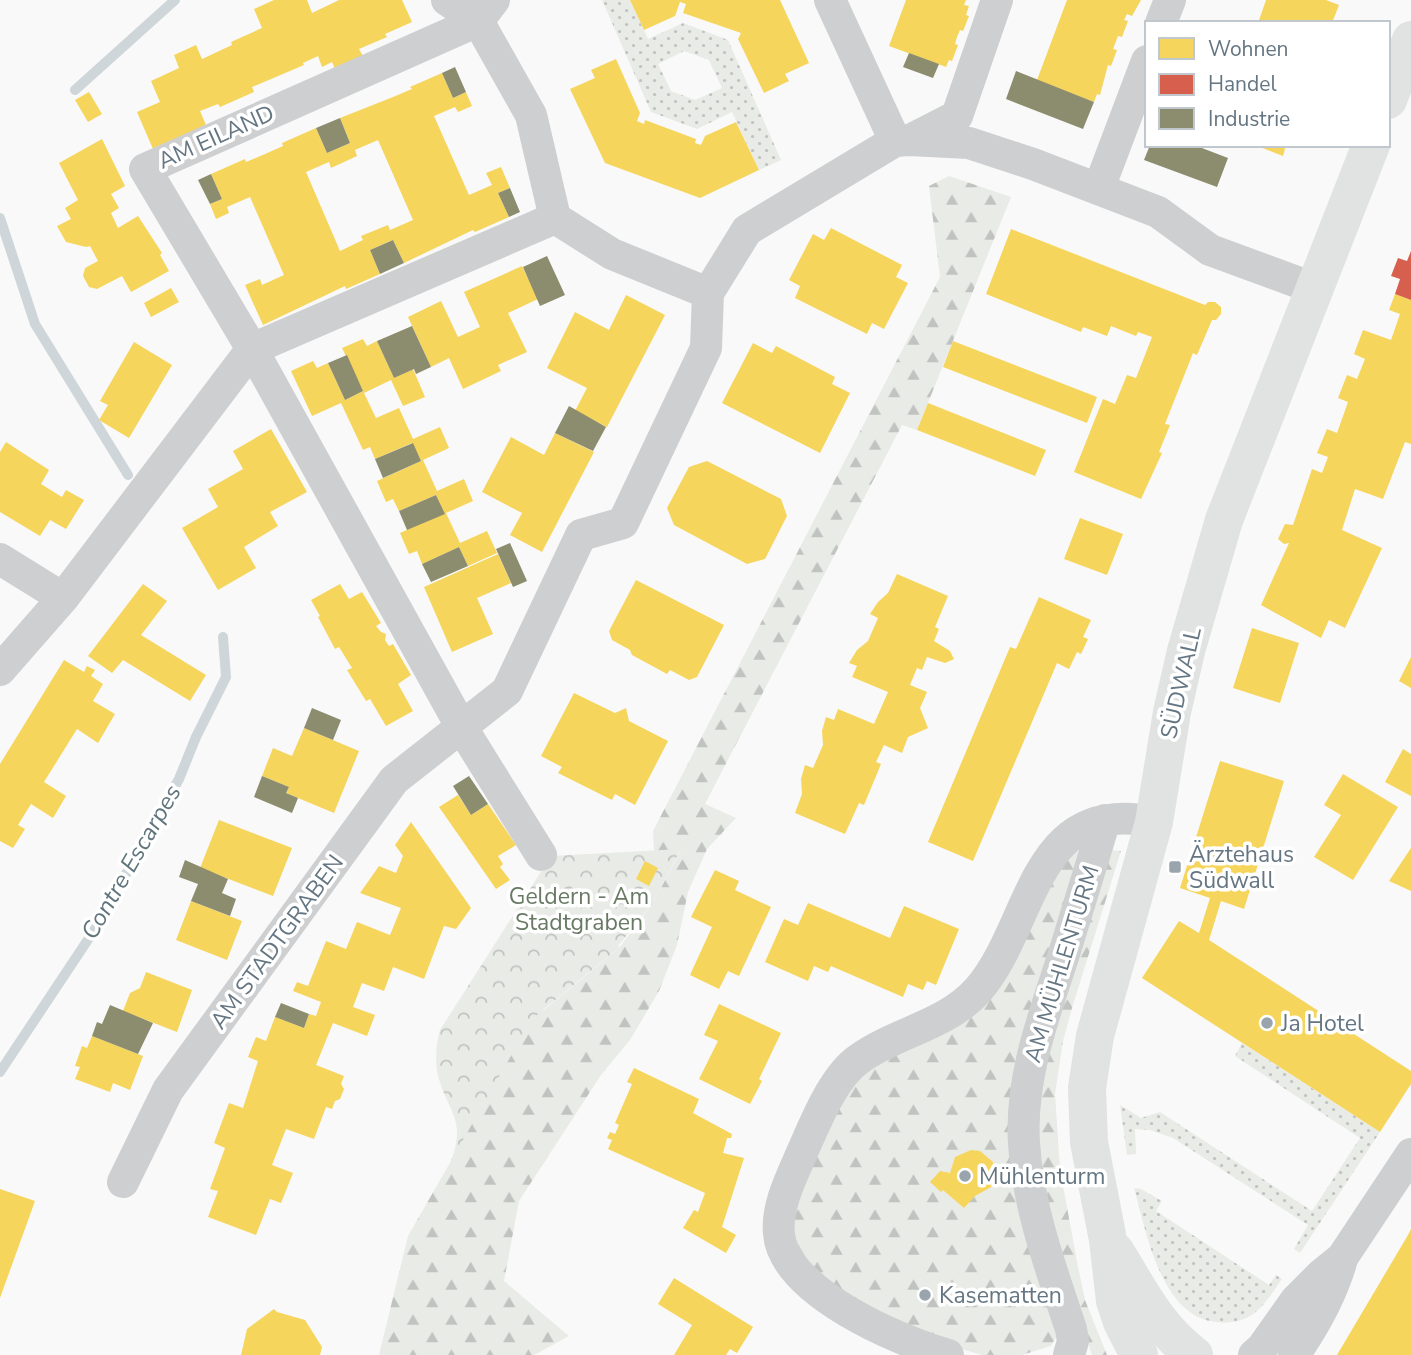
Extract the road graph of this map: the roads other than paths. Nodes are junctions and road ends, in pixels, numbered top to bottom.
1 (447, 0) edge
2 (830, 0) edge
3 (997, 0) edge
4 (1170, 0) edge
5 (486, 11) edge
6 (1162, 21) edge
7 (1411, 40) edge
8 (1145, 66) edge
9 (1399, 87) edge
10 (902, 140) junction
11 (1370, 147) edge
12 (1099, 188) junction
13 (555, 218) junction
14 (1316, 289) junction
15 (708, 293) junction
16 (252, 349) junction
17 (0, 559) edge
18 (63, 598) junction
19 (0, 670) edge
20 (462, 728) junction
21 (1105, 820) junction
22 (1154, 822) junction
23 (541, 855) dead end
24 (1411, 1154) edge
25 (123, 1182) dead end
26 (1108, 1240) junction
27 (1342, 1258) junction
28 (948, 1355) edge
29 (1069, 1355) edge
30 (1139, 1355) edge
31 (1194, 1355) edge
32 (1254, 1355) edge
33 (1294, 1355) edge

1 - 5 street
2 - 10 street
3 - 10 street
4 - 6 street
5 - 13 street
5 - 16 street, AM EILAND
7 - 9 street
8 - 12 street
10 - 12 street
10 - 15 street
11 - 14 street, SÜDWALL
12 - 14 street
13 - 15 street
13 - 16 street
14 - 22 street, SÜDWALL
15 - 20 street, AM STADTGRABEN
16 - 18 street
16 - 20 street, AM EILAND
17 - 18 street
18 - 19 street
20 - 23 street
20 - 25 street, AM STADTGRABEN
21 - 22 street, AM MÜHLENTURM
21 - 28 street, AM MÜHLENTURM
21 - 29 street, AM MÜHLENTURM
22 - 26 street, SÜDWALL
24 - 27 street
26 - 30 street, SÜDWALL
26 - 31 street, SÜDWALL
27 - 32 street
27 - 33 street

